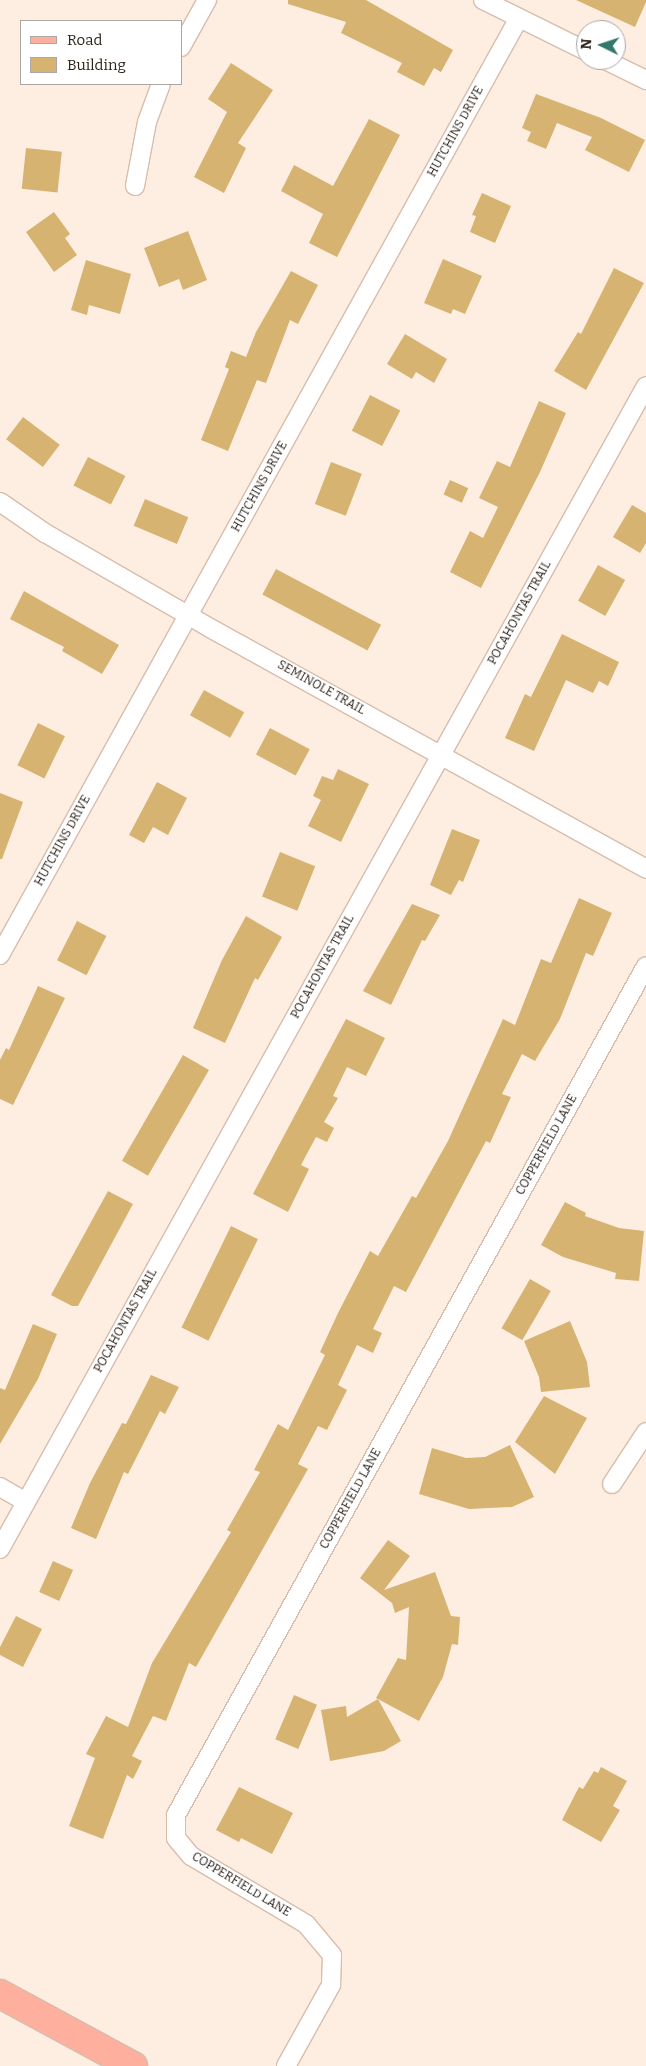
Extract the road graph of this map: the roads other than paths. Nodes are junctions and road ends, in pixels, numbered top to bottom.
1 (207, 0) edge
2 (483, 0) edge
3 (519, 18) junction
4 (182, 45) edge
5 (576, 46) edge
6 (626, 70) edge
7 (646, 80) edge
8 (161, 85) edge
9 (135, 186) dead end
10 (646, 386) edge
11 (0, 502) edge
12 (189, 615) junction
13 (440, 756) junction
14 (646, 869) edge
15 (0, 955) edge
16 (646, 966) edge
17 (646, 1432) edge
18 (612, 1484) dead end
19 (0, 1487) edge
20 (26, 1502) junction
21 (0, 1549) edge
22 (0, 1994) edge
23 (133, 2066) edge
24 (286, 2066) edge

1 - 4 street
2 - 3 street
3 - 5 street
3 - 12 street, HUTCHINS DRIVE
6 - 7 street
8 - 9 street
10 - 13 street, POCAHONTAS TRAIL
11 - 12 street, SEMINOLE TRAIL
12 - 13 street, SEMINOLE TRAIL
12 - 15 street, HUTCHINS DRIVE
13 - 14 street, SEMINOLE TRAIL
13 - 20 street, POCAHONTAS TRAIL
16 - 24 street, COPPERFIELD LANE
17 - 18 street
19 - 20 street
20 - 21 street, POCAHONTAS TRAIL
22 - 23 main road

